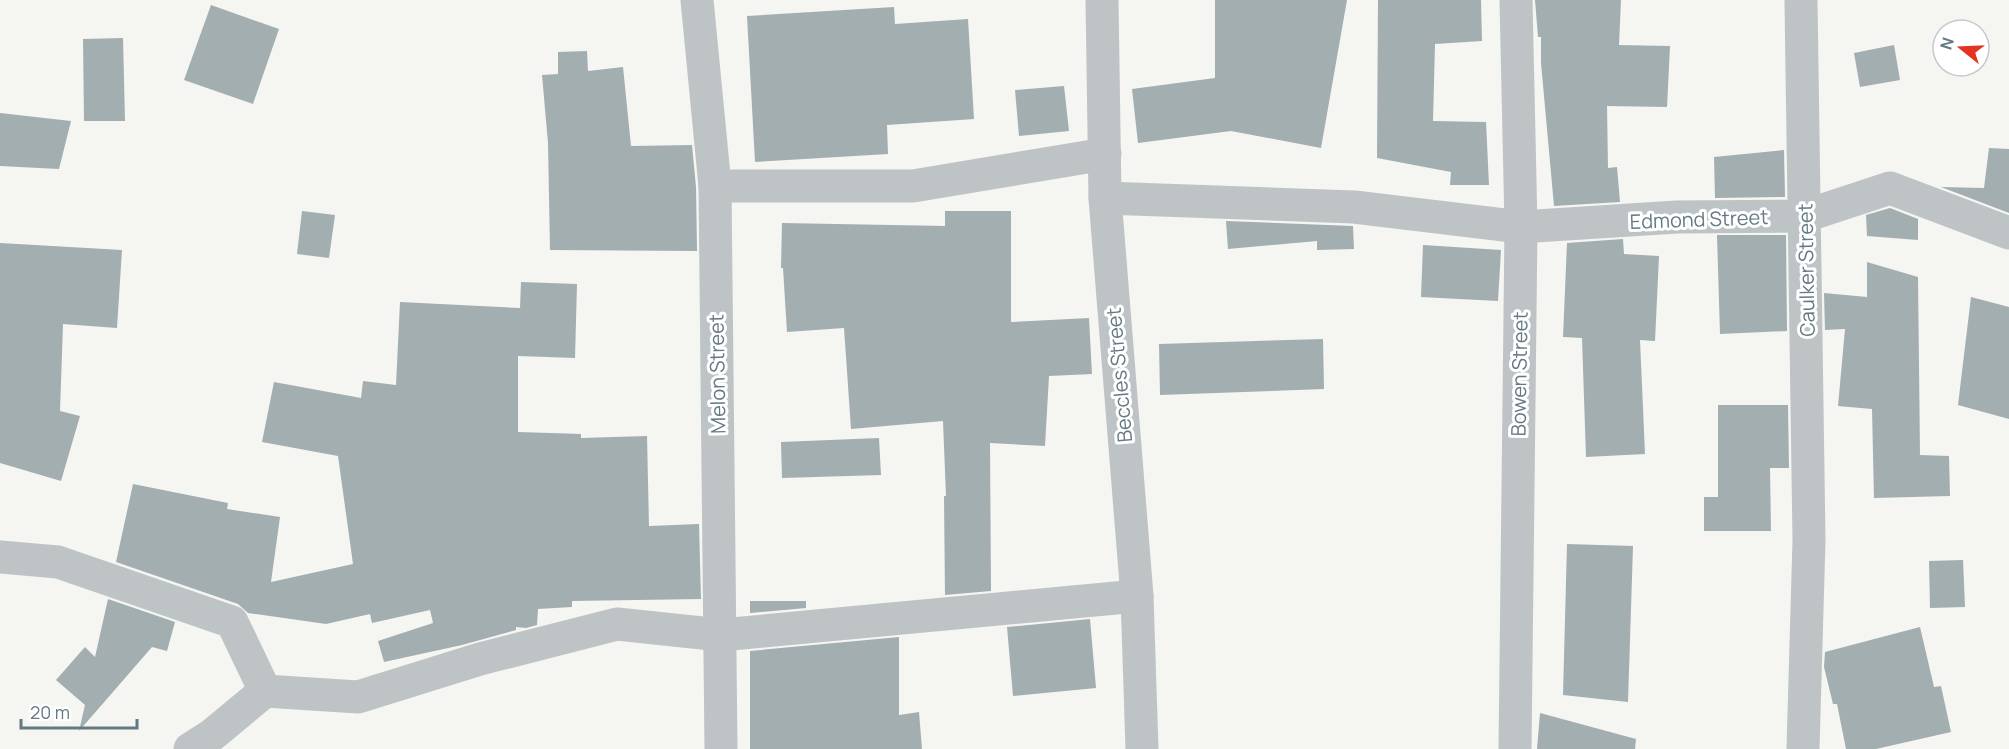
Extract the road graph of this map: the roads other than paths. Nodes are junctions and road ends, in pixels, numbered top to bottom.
1 (697, 0) edge
2 (1102, 0) edge
3 (1516, 0) edge
4 (1801, 0) edge
5 (1105, 154) junction
6 (715, 186) junction
7 (1105, 198) junction
8 (1805, 216) junction
9 (1521, 227) junction
10 (2009, 233) edge
11 (0, 557) edge
12 (1137, 596) junction
13 (721, 635) junction
14 (265, 691) junction
15 (190, 749) edge
16 (721, 749) edge
17 (1142, 749) edge
18 (1515, 749) edge
19 (1803, 749) edge

1 - 6 street, Melon Street
2 - 5 street, Beccles Street
3 - 9 street, Bowen Street
4 - 8 street, Caulker Street
5 - 6 street
5 - 7 street, Beccles Street
6 - 13 street, Melon Street
7 - 9 street, Edmond Street
7 - 12 street, Beccles Street
8 - 9 street, Edmond Street
8 - 10 street, Edmond Street
8 - 19 street, Caulker Street
9 - 18 street, Bowen Street
11 - 14 street
12 - 13 street
12 - 17 street, Beccles Street
13 - 14 street
13 - 16 street, Melon Street
14 - 15 street

